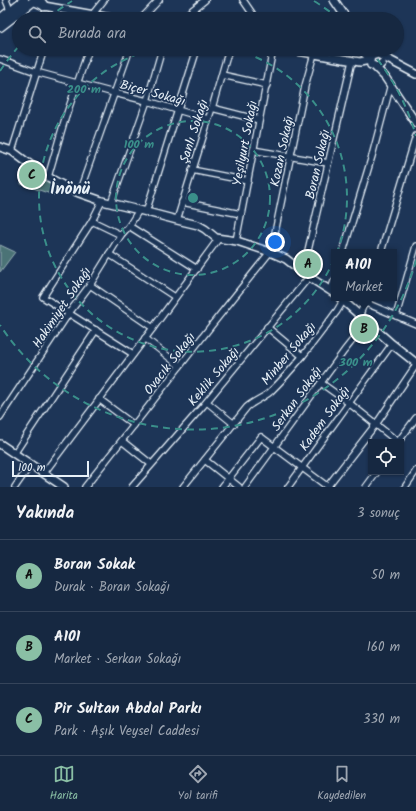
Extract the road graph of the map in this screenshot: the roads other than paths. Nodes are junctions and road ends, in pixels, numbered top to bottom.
1 (6, 0) edge
2 (24, 0) edge
3 (104, 0) edge
4 (159, 0) edge
5 (205, 0) edge
6 (244, 0) edge
7 (331, 0) edge
8 (334, 0) edge
9 (38, 2) edge
10 (57, 8) junction
11 (10, 10) junction
12 (23, 12) edge
13 (56, 12) edge
14 (80, 12) edge
15 (94, 12) edge
16 (148, 12) edge
17 (190, 12) edge
18 (252, 12) edge
19 (339, 12) edge
20 (343, 12) edge
21 (0, 19) edge
22 (12, 19) edge
23 (0, 27) edge
24 (42, 56) edge
25 (87, 56) edge
26 (127, 56) edge
27 (160, 56) edge
28 (196, 56) edge
29 (227, 56) edge
30 (273, 56) edge
31 (314, 56) edge
32 (326, 56) edge
33 (368, 56) edge
34 (373, 56) edge
35 (0, 59) edge
36 (356, 61) junction
37 (376, 61) junction
38 (36, 72) junction
39 (416, 74) edge
40 (222, 76) junction
41 (78, 83) junction
42 (267, 84) junction
43 (390, 84) junction
44 (114, 93) junction
45 (147, 101) junction
46 (212, 108) junction
47 (178, 111) junction
48 (208, 119) junction
49 (259, 120) junction
50 (416, 123) edge
51 (416, 136) edge
52 (0, 147) edge
53 (253, 150) junction
54 (12, 151) junction
55 (291, 157) junction
56 (328, 163) junction
57 (192, 170) junction
58 (48, 176) junction
59 (248, 181) junction
60 (79, 193) junction
61 (102, 201) junction
62 (182, 202) junction
63 (111, 203) junction
64 (143, 211) junction
65 (241, 214) junction
66 (177, 220) junction
67 (92, 221) junction
68 (129, 226) junction
69 (121, 236) junction
70 (219, 238) junction
71 (236, 241) junction
72 (416, 246) edge
73 (344, 249) edge
74 (382, 249) edge
75 (270, 252) junction
76 (109, 254) junction
77 (197, 269) junction
78 (306, 274) junction
79 (90, 285) junction
80 (331, 291) edge
81 (175, 296) junction
82 (340, 301) edge
83 (343, 301) edge
84 (366, 301) edge
85 (368, 301) edge
86 (69, 313) junction
87 (359, 316) junction
88 (396, 316) junction
89 (367, 322) junction
90 (416, 324) edge
91 (267, 327) junction
92 (154, 328) junction
93 (96, 330) junction
94 (145, 338) junction
95 (392, 344) junction
96 (134, 354) junction
97 (302, 356) junction
98 (416, 364) edge
99 (180, 366) junction
100 (321, 383) junction
101 (99, 399) junction
102 (207, 402) junction
103 (349, 403) junction
104 (0, 417) edge
105 (416, 418) edge
106 (234, 424) junction
107 (376, 424) junction
108 (134, 425) junction
109 (394, 439) edge
110 (400, 439) edge
111 (122, 440) junction
112 (0, 444) edge
113 (274, 447) junction
114 (14, 454) junction
115 (205, 460) junction
116 (31, 464) junction
117 (151, 464) junction
118 (302, 467) junction
119 (416, 471) edge
120 (44, 473) junction
121 (375, 475) edge
122 (228, 479) junction
123 (15, 487) edge
124 (64, 487) edge
125 (85, 487) edge
126 (132, 487) edge
127 (183, 487) edge
128 (222, 487) edge
129 (239, 487) edge
130 (245, 487) edge
131 (288, 487) edge
132 (328, 487) edge
133 (366, 487) edge
134 (404, 487) edge

1 - 11 street
2 - 11 main road
3 - 15 street
4 - 16 street
5 - 17 street
6 - 18 street
7 - 19 street
8 - 20 street
9 - 10 street
9 - 12 main road
10 - 13 street
10 - 14 street
11 - 21 main road
22 - 23 main road
24 - 38 street
25 - 41 street
26 - 44 street
27 - 45 street
28 - 47 street, Hakimiyet Sokağı
29 - 40 street, Şanlı Sokağı
30 - 42 street, Yeşilyurt Sokağı
31 - 55 street, Kozan Sokağı
32 - 36 street
33 - 37 street
34 - 37 street
35 - 38 street, Biçer Sokağı
36 - 37 street
36 - 56 street, Boran Sokağı
37 - 39 street
37 - 43 street
38 - 41 street, Biçer Sokağı
38 - 54 street
40 - 42 street
40 - 46 street, Şanlı Sokağı
41 - 44 street, Biçer Sokağı
41 - 58 street
42 - 49 street, Yeşilyurt Sokağı
43 - 50 street
43 - 73 street
44 - 45 street, Biçer Sokağı
44 - 60 street
45 - 47 street, Biçer Sokağı
45 - 63 street
46 - 48 street, Şanlı Sokağı
46 - 49 street
47 - 48 street, Biçer Sokağı
47 - 64 street, Hakimiyet Sokağı
48 - 57 street, Şanlı Sokağı
49 - 53 street, Yeşilyurt Sokağı
51 - 74 street
52 - 54 street
53 - 55 street
53 - 59 street, Yeşilyurt Sokağı
54 - 58 street
55 - 56 street
55 - 75 street, Kozan Sokağı
56 - 78 street, Boran Sokağı
57 - 59 street
57 - 62 street, Şanlı Sokağı
58 - 60 street
59 - 65 street, Yeşilyurt Sokağı
60 - 61 street
61 - 63 street
61 - 67 street
62 - 65 street
62 - 66 street, Şanlı Sokağı
63 - 64 street
64 - 66 street
64 - 68 street, Hakimiyet Sokağı
65 - 71 street, Yeşilyurt Sokağı
66 - 70 street
67 - 69 street
67 - 86 street
68 - 69 street, Hakimiyet Sokağı
68 - 77 street
69 - 76 street, Hakimiyet Sokağı
70 - 71 street
70 - 77 street
71 - 75 street
72 - 88 street
75 - 78 street
75 - 99 street, Ovacık Sokağı
76 - 79 street, Hakimiyet Sokağı
76 - 81 street
77 - 81 street
78 - 80 street
78 - 91 street, Keklik Sokağı
79 - 86 street, Hakimiyet Sokağı
79 - 92 street
81 - 92 street
82 - 97 street, Minber Sokağı
83 - 87 street
84 - 87 street
85 - 88 street
86 - 93 street
86 - 104 street, Hakimiyet Sokağı
87 - 89 street
88 - 90 street
89 - 95 street
89 - 100 street, Serkan Sokağı
91 - 97 street
91 - 102 street, Keklik Sokağı
92 - 94 street
93 - 96 street
93 - 114 street
94 - 96 street
94 - 99 street
95 - 98 street
95 - 103 street, Kadem Sokağı
96 - 101 street
97 - 106 street, Minber Sokağı
98 - 107 street
99 - 108 street, Ovacık Sokağı
100 - 103 street
100 - 113 street, Serkan Sokağı
101 - 108 street
101 - 120 street
102 - 106 street
102 - 117 street, Keklik Sokağı
103 - 107 street
103 - 118 street, Kadem Sokağı
105 - 110 street
106 - 115 street, Minber Sokağı
107 - 109 street
107 - 132 street
108 - 111 street, Ovacık Sokağı
111 - 117 street
111 - 125 street, Ovacık Sokağı
112 - 114 street
113 - 118 street
113 - 122 street
113 - 130 street, Serkan Sokağı
114 - 116 street
115 - 122 street
115 - 127 street, Minber Sokağı
116 - 120 street
116 - 123 street
117 - 126 street, Keklik Sokağı
118 - 131 street, Kadem Sokağı
118 - 132 street
119 - 134 street
120 - 124 street
121 - 133 street
122 - 128 street
122 - 129 street

